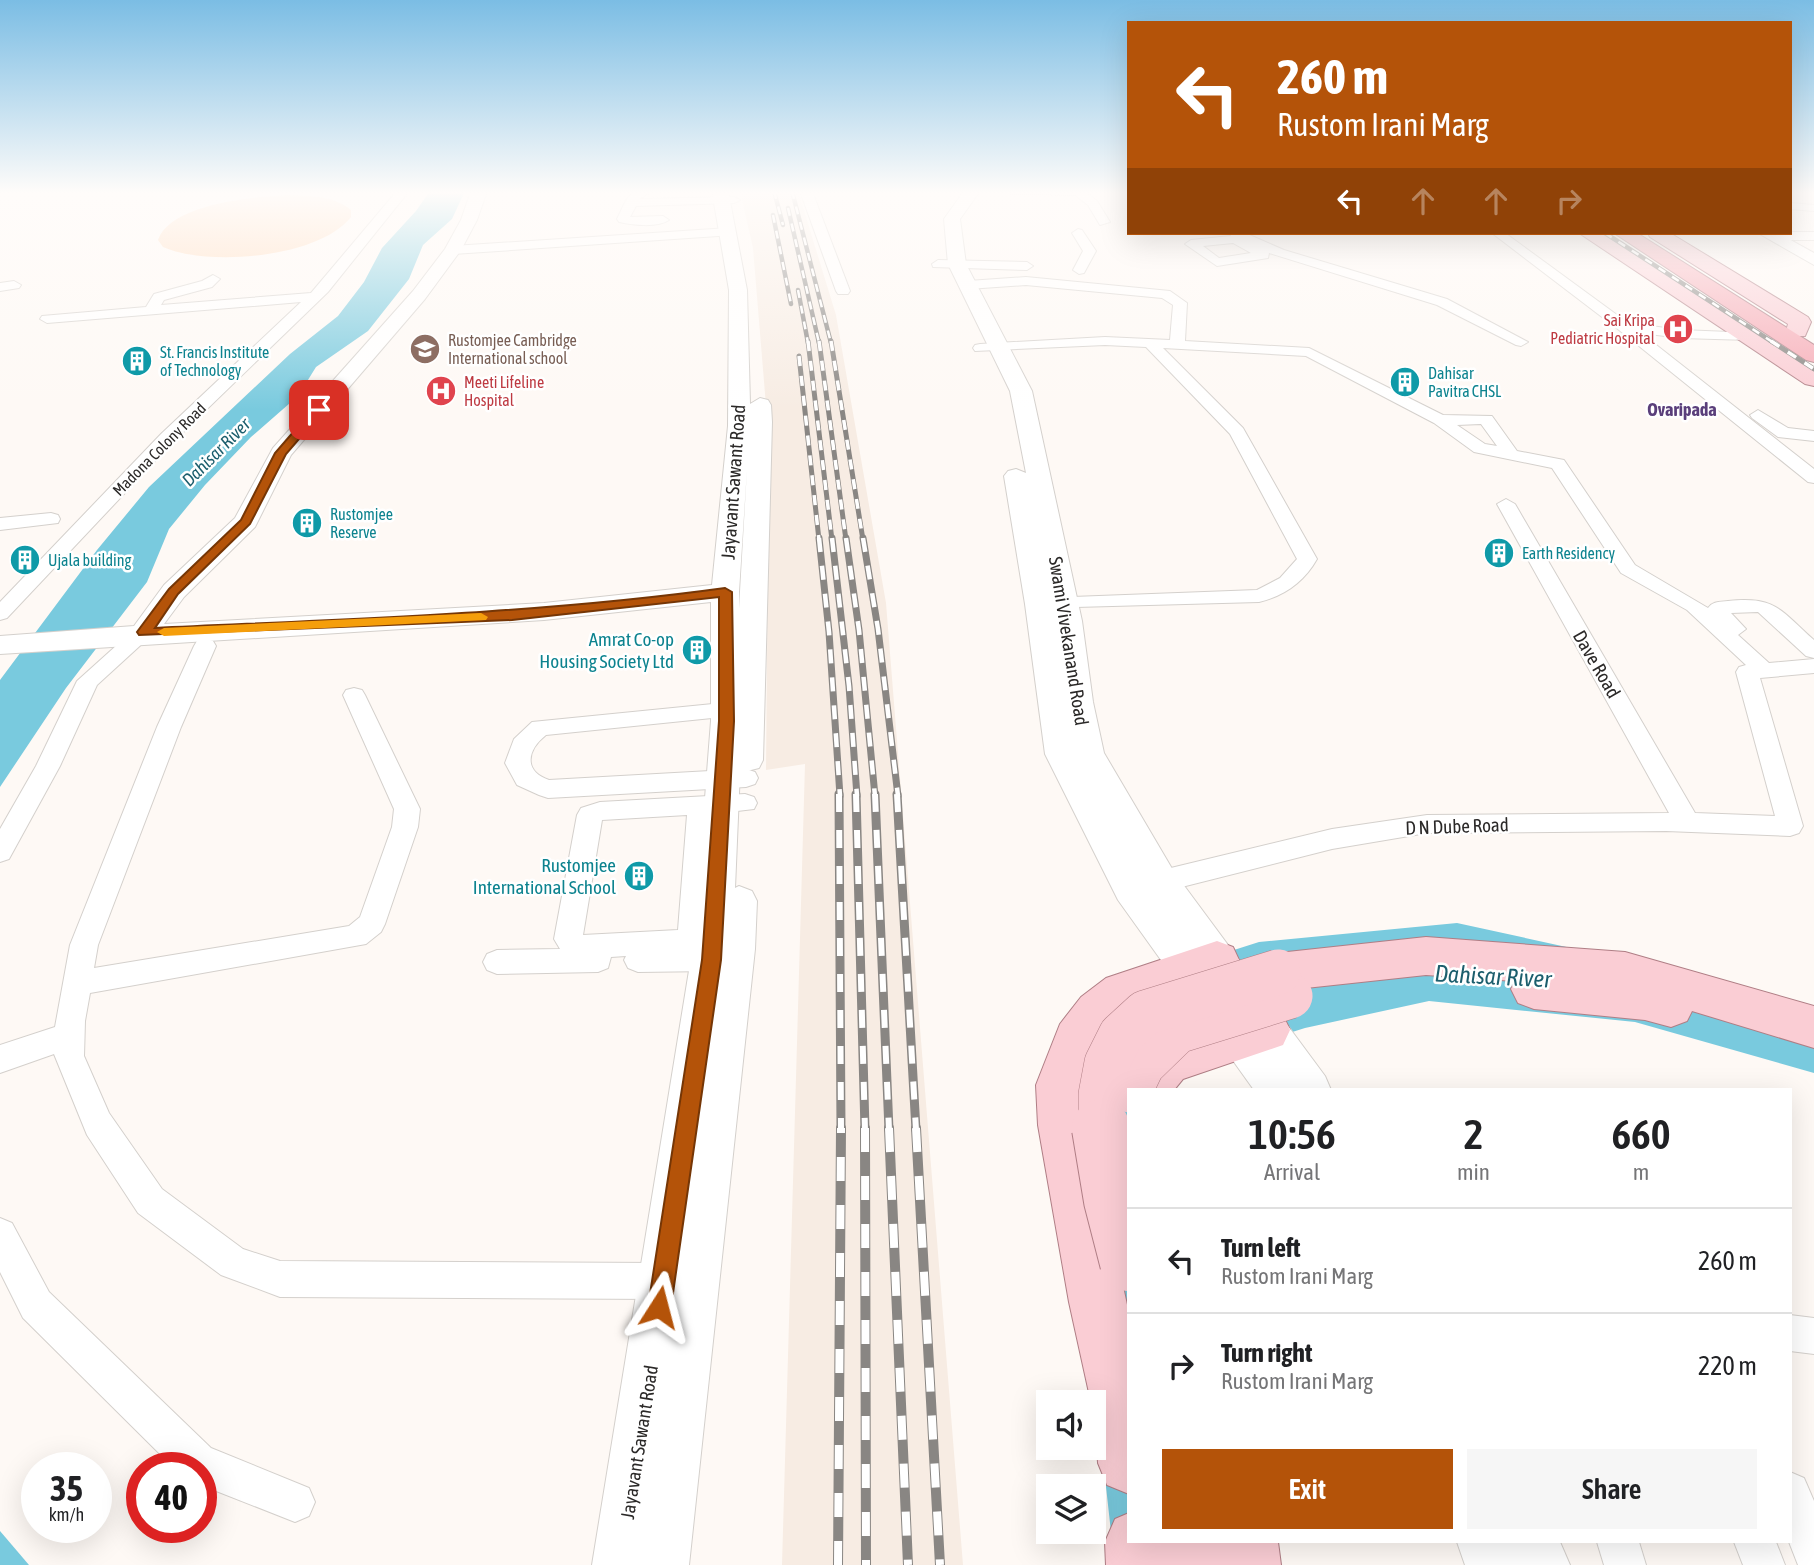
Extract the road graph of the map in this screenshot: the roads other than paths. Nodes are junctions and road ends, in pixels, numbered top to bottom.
1 (342, 264) edge
2 (442, 264) edge
3 (733, 264) edge
4 (742, 264) edge
5 (833, 264) edge
6 (951, 264) edge
7 (954, 264) edge
8 (1083, 264) edge
9 (1316, 264) edge
10 (1540, 264) edge
11 (1637, 264) edge
12 (1655, 264) edge
13 (1680, 264) edge
14 (1691, 264) edge
15 (1707, 264) edge
16 (1709, 264) edge
17 (1039, 267) dead end
18 (1078, 270) dead end
19 (954, 271) junction
20 (213, 279) dead end
21 (843, 291) dead end
22 (314, 297) junction
23 (152, 310) junction
24 (972, 315) junction
25 (47, 319) dead end
26 (1517, 321) dead end
27 (1489, 326) junction
28 (1624, 327) junction
29 (1802, 332) edge
30 (1749, 336) junction
31 (1521, 342) dead end
32 (1150, 343) junction
33 (1177, 346) junction
34 (988, 347) junction
35 (1814, 355) edge
36 (1814, 379) edge
37 (1757, 414) dead end
38 (1440, 420) junction
39 (1814, 436) edge
40 (1512, 455) junction
41 (1814, 478) edge
42 (1506, 504) dead end
43 (51, 519) dead end
44 (0, 524) edge
45 (725, 592) junction
46 (1052, 603) junction
47 (0, 614) edge
48 (144, 632) junction
49 (0, 645) edge
50 (205, 646) dead end
51 (1814, 666) edge
52 (1765, 671) junction
53 (354, 695) dead end
54 (739, 709) junction
55 (727, 794) junction
56 (1688, 823) junction
57 (0, 852) edge
58 (1161, 881) junction
59 (1156, 908) junction
60 (713, 945) junction
61 (497, 962) dead end
62 (1203, 964) junction
63 (77, 983) junction
64 (1814, 1027) edge
65 (70, 1035) junction
66 (1814, 1051) edge
67 (1267, 1057) edge
68 (0, 1059) edge
69 (1131, 1088) edge
70 (1150, 1088) edge
71 (1307, 1088) edge
72 (1127, 1112) edge
73 (1127, 1154) edge
74 (0, 1235) edge
75 (1127, 1254) edge
76 (663, 1281) junction
77 (1792, 1333) edge
78 (1814, 1336) edge
79 (1127, 1446) edge
80 (1792, 1499) edge
81 (295, 1502) dead end
82 (1138, 1543) edge
83 (1174, 1543) edge
84 (1208, 1543) edge
85 (1245, 1543) edge
86 (1485, 1543) edge
87 (1531, 1543) edge
88 (1618, 1543) edge
89 (1755, 1543) edge
90 (1805, 1546) edge
91 (621, 1565) edge
92 (660, 1565) edge
93 (1139, 1565) edge
94 (1175, 1565) edge
95 (1211, 1565) edge
96 (1248, 1565) edge
97 (1494, 1565) edge
98 (1541, 1565) edge
99 (1625, 1565) edge
100 (1765, 1565) edge

1 - 22 street, Madona Colony Road
2 - 48 street
3 - 45 street, Jayavant Sawant Road
4 - 54 street, Jayavant Sawant Road
5 - 21 street
6 - 19 street, Swami Vivekanand Road
7 - 19 street, Swami Vivekanand Road
8 - 18 street
9 - 27 street
10 - 28 street
11 - 30 main road
12 - 29 main road
13 - 29 highway
14 - 29 highway
15 - 29 main road
16 - 29 main road
17 - 19 street
19 - 24 street, Swami Vivekanand Road
19 - 24 street, Swami Vivekanand Road
19 - 33 street
20 - 23 street
22 - 23 street
22 - 47 street, Madona Colony Road
23 - 25 street
24 - 34 street, Swami Vivekanand Road
26 - 27 street
27 - 31 street
28 - 30 street
28 - 41 street
29 - 35 highway
30 - 36 main road
32 - 33 street
32 - 34 street
32 - 46 street
33 - 38 street
34 - 46 street, Swami Vivekanand Road
37 - 39 street
38 - 40 street
38 - 40 street
40 - 52 street
42 - 56 street, Dave Road
43 - 44 street
45 - 48 street
45 - 54 street, Jayavant Sawant Road
46 - 58 street, Swami Vivekanand Road
46 - 59 street, Swami Vivekanand Road
48 - 49 street
48 - 57 street
50 - 63 street
51 - 52 street
52 - 56 street, D N Dube Road
53 - 63 street
54 - 55 street, Jayavant Sawant Road
54 - 55 street
55 - 60 street, Jayavant Sawant Road
55 - 60 street
56 - 58 street, D N Dube Road
58 - 59 street, Swami Vivekanand Road
58 - 59 street, D N Dube Road
59 - 62 street
60 - 61 street
60 - 76 street, Jayavant Sawant Road
60 - 92 street, Jayavant Sawant Road
62 - 67 street, bridge
62 - 79 main road
63 - 65 street
64 - 75 main road, bridge
65 - 68 street
65 - 76 street
66 - 69 main road, bridge
67 - 70 main road
67 - 71 street
72 - 73 main road
74 - 81 street
76 - 91 street, Jayavant Sawant Road
77 - 78 street
80 - 90 street
82 - 93 main road
83 - 94 main road
84 - 95 main road
85 - 96 main road
86 - 97 street
87 - 98 street
88 - 99 street
89 - 100 street

